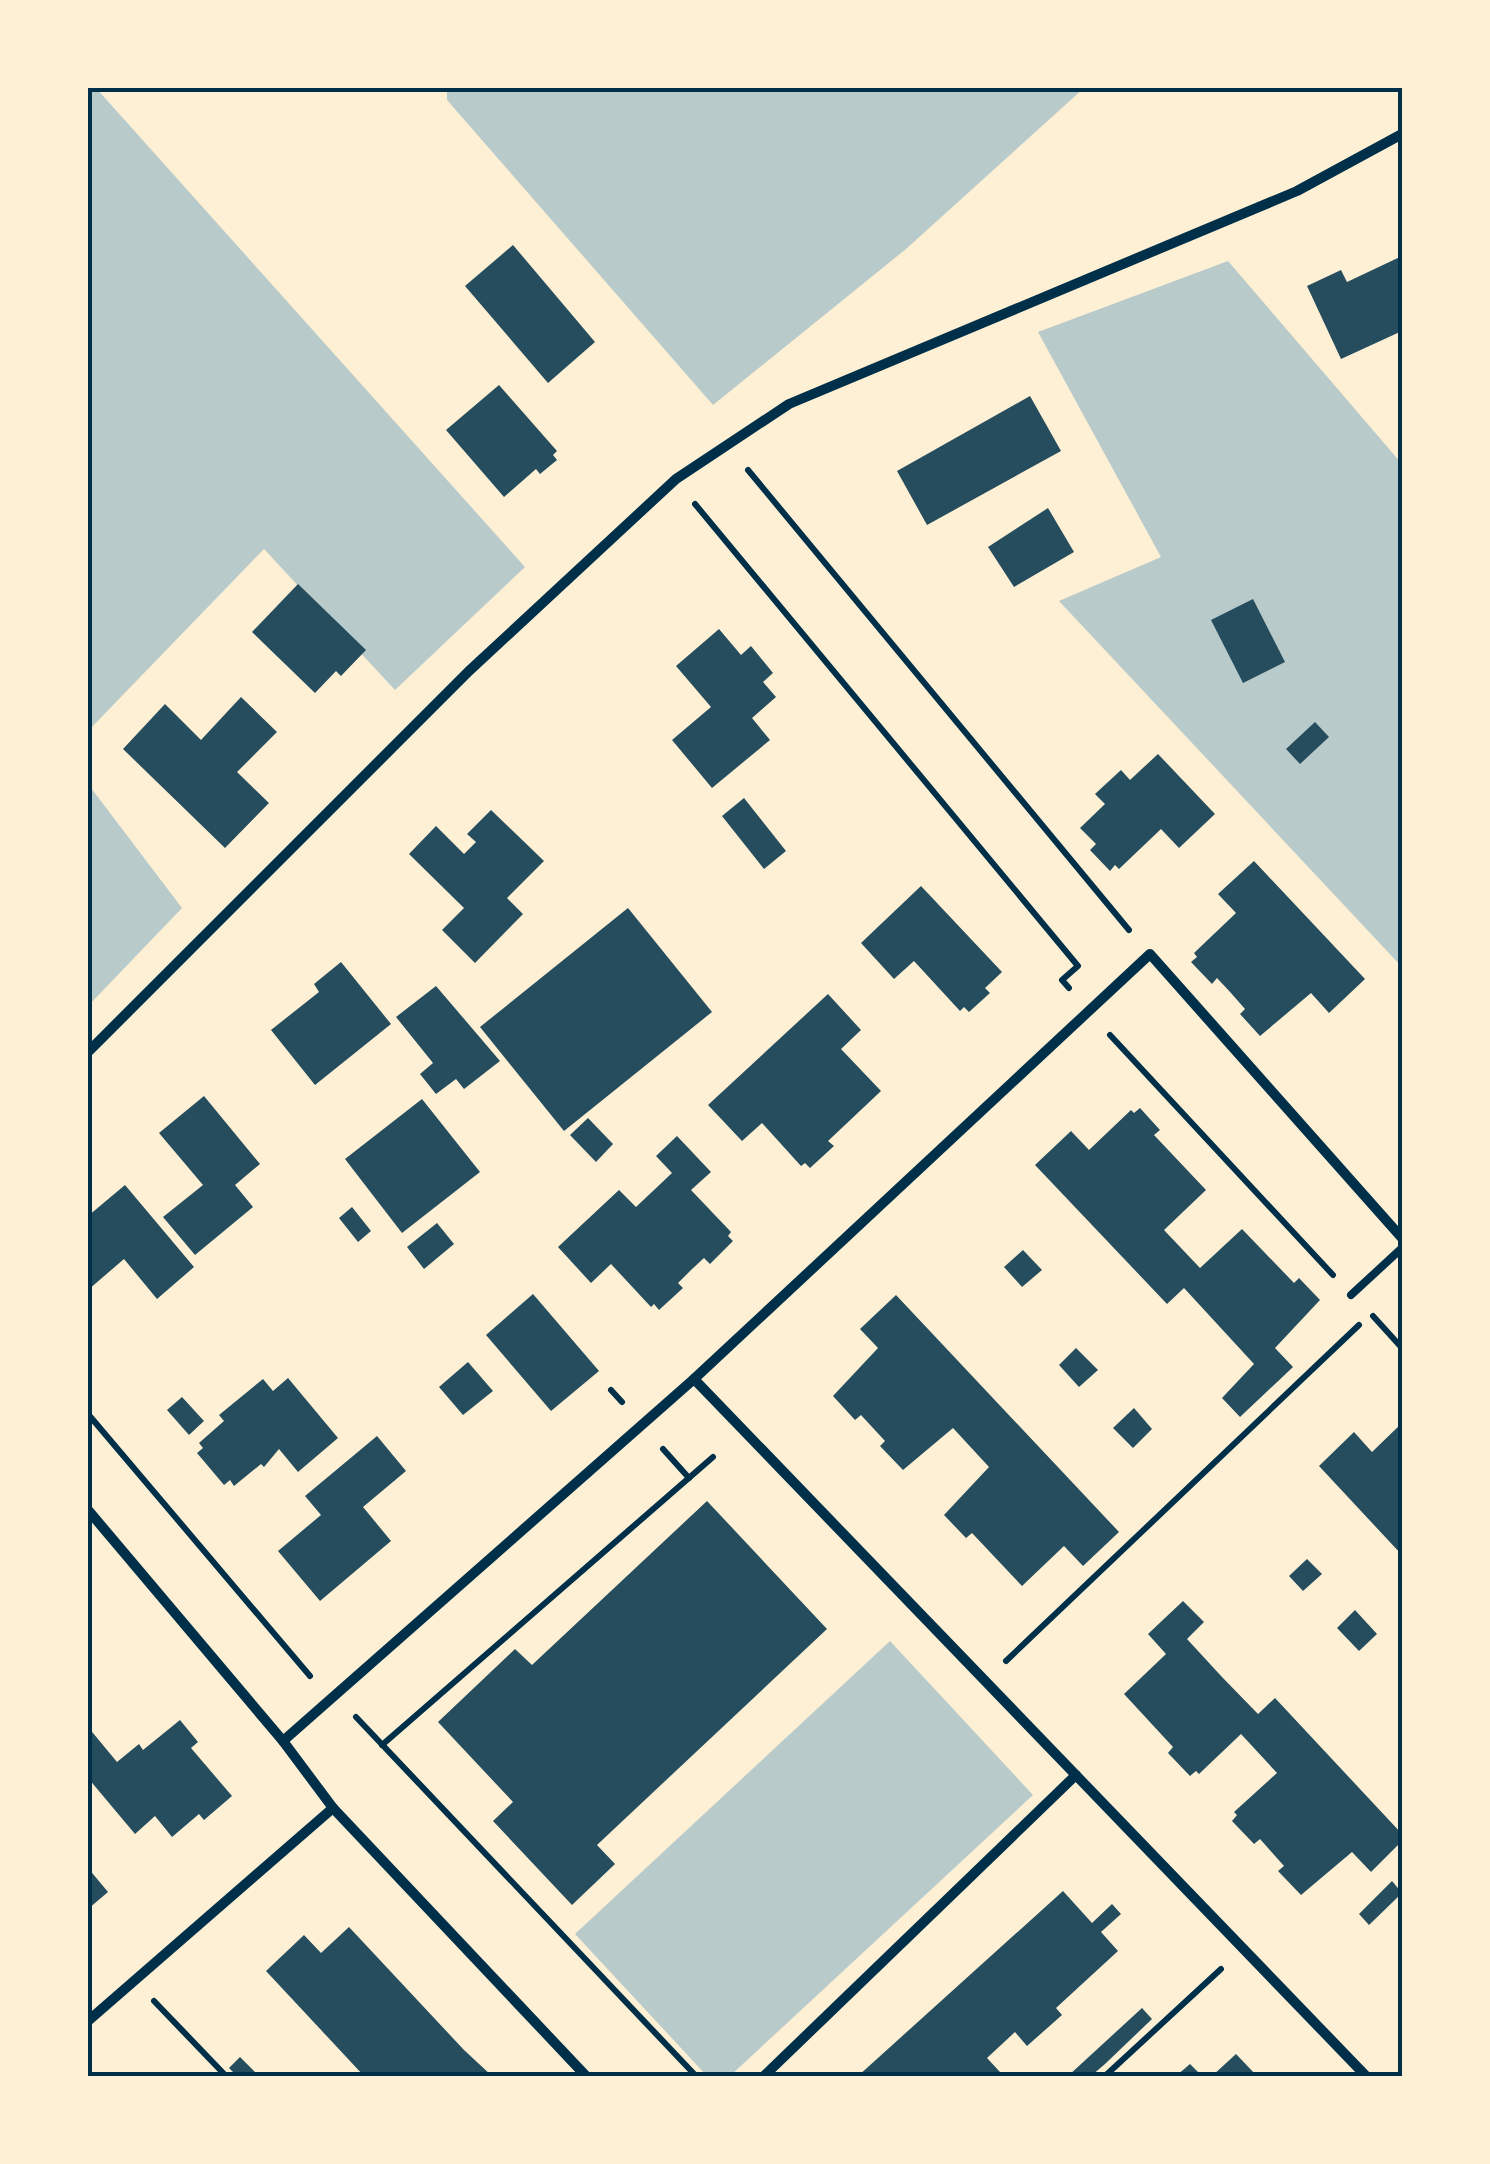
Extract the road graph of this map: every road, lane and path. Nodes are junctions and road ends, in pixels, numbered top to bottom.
1 (1400, 140) edge
2 (729, 444) junction
3 (676, 480) junction
4 (1150, 954) junction
5 (1087, 1010) junction
6 (88, 1052) edge
7 (1402, 1238) edge
8 (1402, 1248) edge
9 (1351, 1294) junction
10 (1371, 1314) junction
11 (1402, 1348) edge
12 (694, 1379) junction
13 (88, 1414) edge
14 (713, 1457) dead end
15 (88, 1510) edge
16 (985, 1682) junction
17 (336, 1695) junction
18 (284, 1740) junction
19 (382, 1745) junction
20 (1076, 1775) junction
21 (333, 1808) junction
22 (1243, 1949) junction
23 (135, 1980) junction
24 (88, 2021) edge
25 (226, 2076) edge
26 (586, 2076) edge
27 (696, 2076) edge
28 (764, 2076) edge
29 (1105, 2076) edge
30 (1366, 2076) edge

1 - 2 street
2 - 3 street
2 - 4 path
3 - 5 path
3 - 6 street
4 - 5 street
4 - 7 street
5 - 9 path
5 - 12 street
8 - 9 lane
9 - 10 path
10 - 11 path
10 - 16 path
12 - 16 street
12 - 17 street
13 - 17 path
14 - 19 path
15 - 18 street
16 - 20 street
17 - 18 street
17 - 19 path
18 - 21 street
19 - 27 path
20 - 22 street
20 - 28 street
21 - 23 street
21 - 26 street
22 - 29 path
22 - 30 street
23 - 24 street
23 - 25 path

